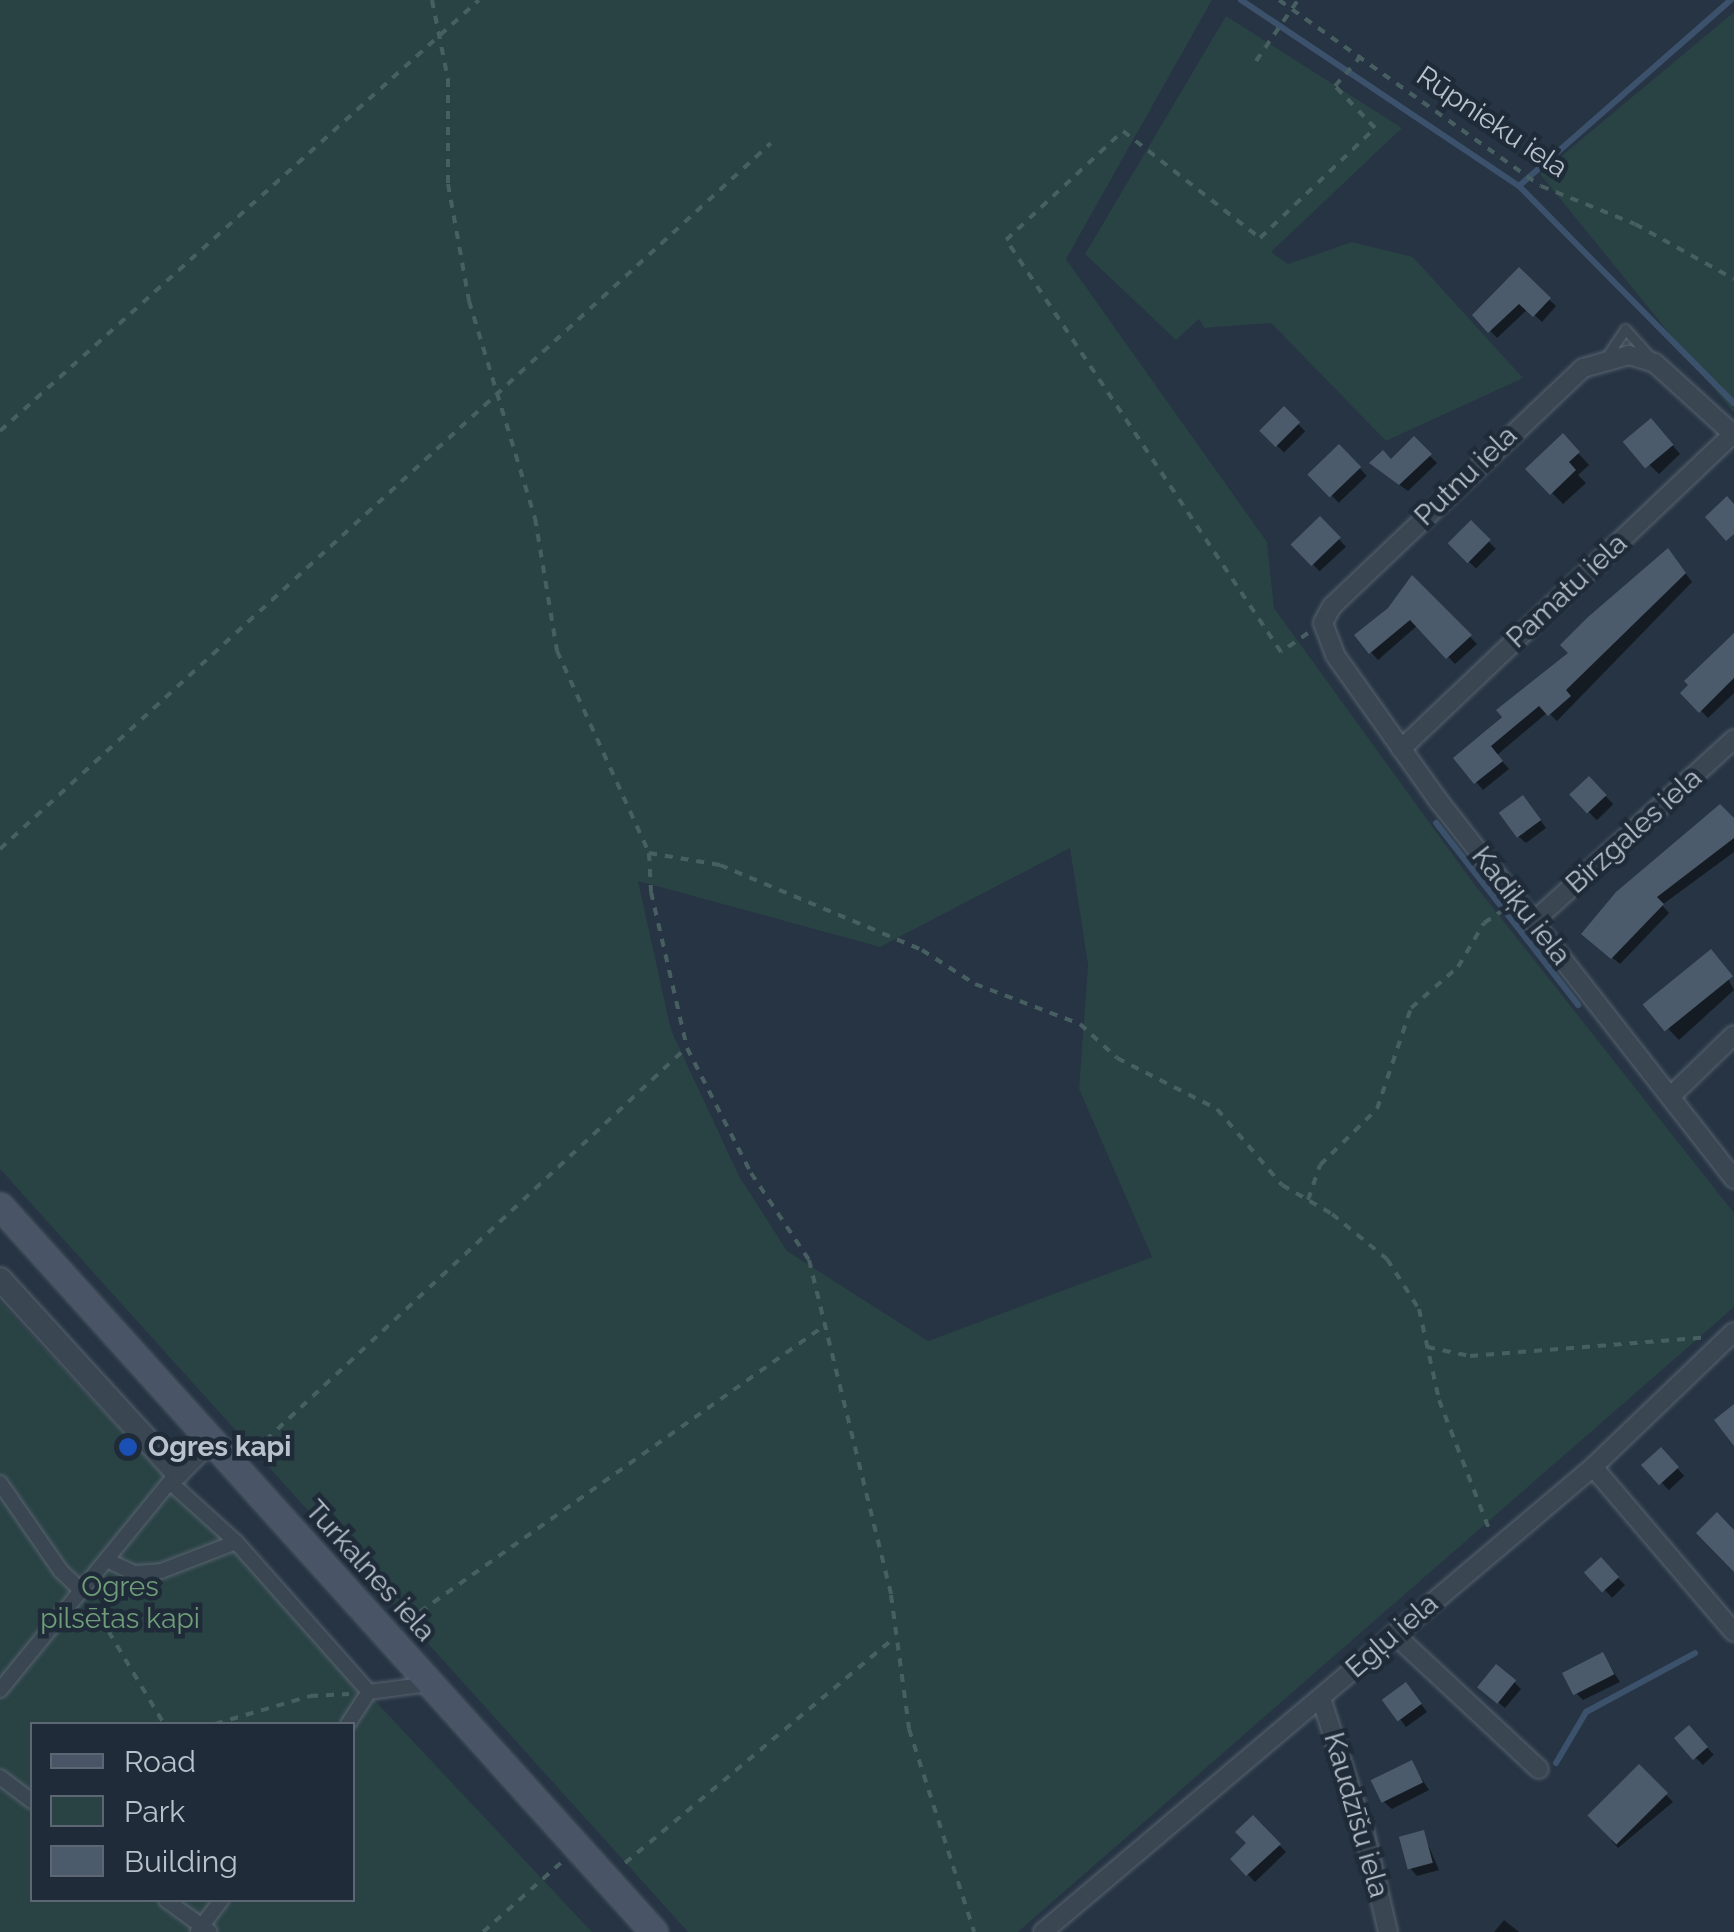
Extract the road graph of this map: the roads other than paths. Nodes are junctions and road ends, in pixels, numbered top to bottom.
1 (1605, 359) junction
2 (1655, 364) junction
3 (1734, 434) edge
4 (1323, 623) joint
5 (1734, 739) edge
6 (1401, 749) junction
7 (1533, 922) junction
8 (1734, 1035) edge
9 (1670, 1096) junction
10 (1734, 1178) edge
11 (0, 1206) edge
12 (4, 1288) edge
13 (1732, 1334) edge
14 (211, 1439) junction
15 (1593, 1467) junction
16 (174, 1478) junction
17 (2, 1490) edge
18 (236, 1542) junction
19 (107, 1560) junction
20 (82, 1590) junction
21 (1734, 1632) edge
22 (1394, 1634) junction
23 (431, 1684) junction
24 (0, 1690) edge
25 (369, 1692) junction
26 (1321, 1698) junction
27 (349, 1722) edge
28 (1539, 1769) dead end
29 (0, 1777) edge
30 (30, 1800) edge
31 (168, 1902) edge
32 (220, 1902) edge
33 (203, 1930) edge
34 (654, 1932) edge
35 (1043, 1932) edge
36 (1388, 1932) edge

1 - 2 street, Putnu iela
1 - 2 lane
1 - 4 street, Putnu iela
2 - 3 street
3 - 6 street, Pamatu iela
4 - 6 street, Kadiķu iela
5 - 7 street, Birzgales iela
6 - 7 street, Kadiķu iela
7 - 9 street, Kadiķu iela
8 - 9 street
9 - 10 street, Kadiķu iela
11 - 14 main road, Turkalnes iela
12 - 16 street
13 - 15 street, Egļu iela
14 - 16 street
14 - 23 main road, Turkalnes iela
15 - 21 street
15 - 22 street, Egļu iela
16 - 18 street
16 - 19 street
17 - 20 street
18 - 19 street
18 - 25 street
19 - 20 street
20 - 24 street
22 - 26 street, Egļu iela
22 - 28 street
23 - 25 street
23 - 34 main road, Turkalnes iela
25 - 27 street
26 - 35 street, Egļu iela
26 - 36 street, Kaudzīšu iela
29 - 30 street
31 - 33 street
32 - 33 street

